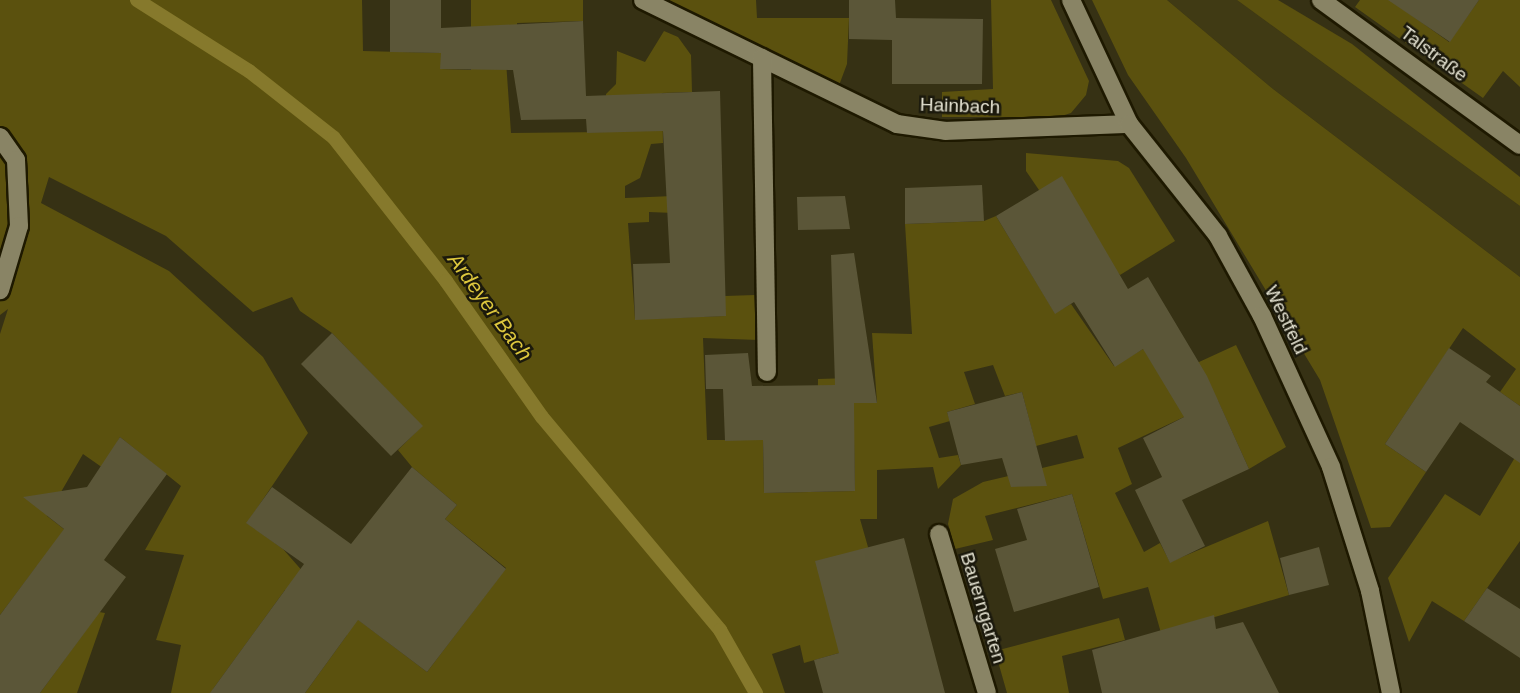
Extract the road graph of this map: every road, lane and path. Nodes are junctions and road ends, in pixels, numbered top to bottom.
1 (643, 0) edge
2 (1071, 0) edge
3 (1321, 0) edge
4 (762, 58) junction
5 (1129, 124) junction
6 (0, 137) edge
7 (1520, 145) edge
8 (0, 290) edge
9 (767, 372) dead end
10 (939, 534) dead end
11 (987, 693) edge
12 (1391, 693) edge

1 - 4 street, Hainbach
2 - 5 street, Westfeld
3 - 7 street, Talstraße
4 - 5 street, Hainbach
4 - 9 street
5 - 12 street, Westfeld
6 - 8 street
10 - 11 street, Bauerngarten

